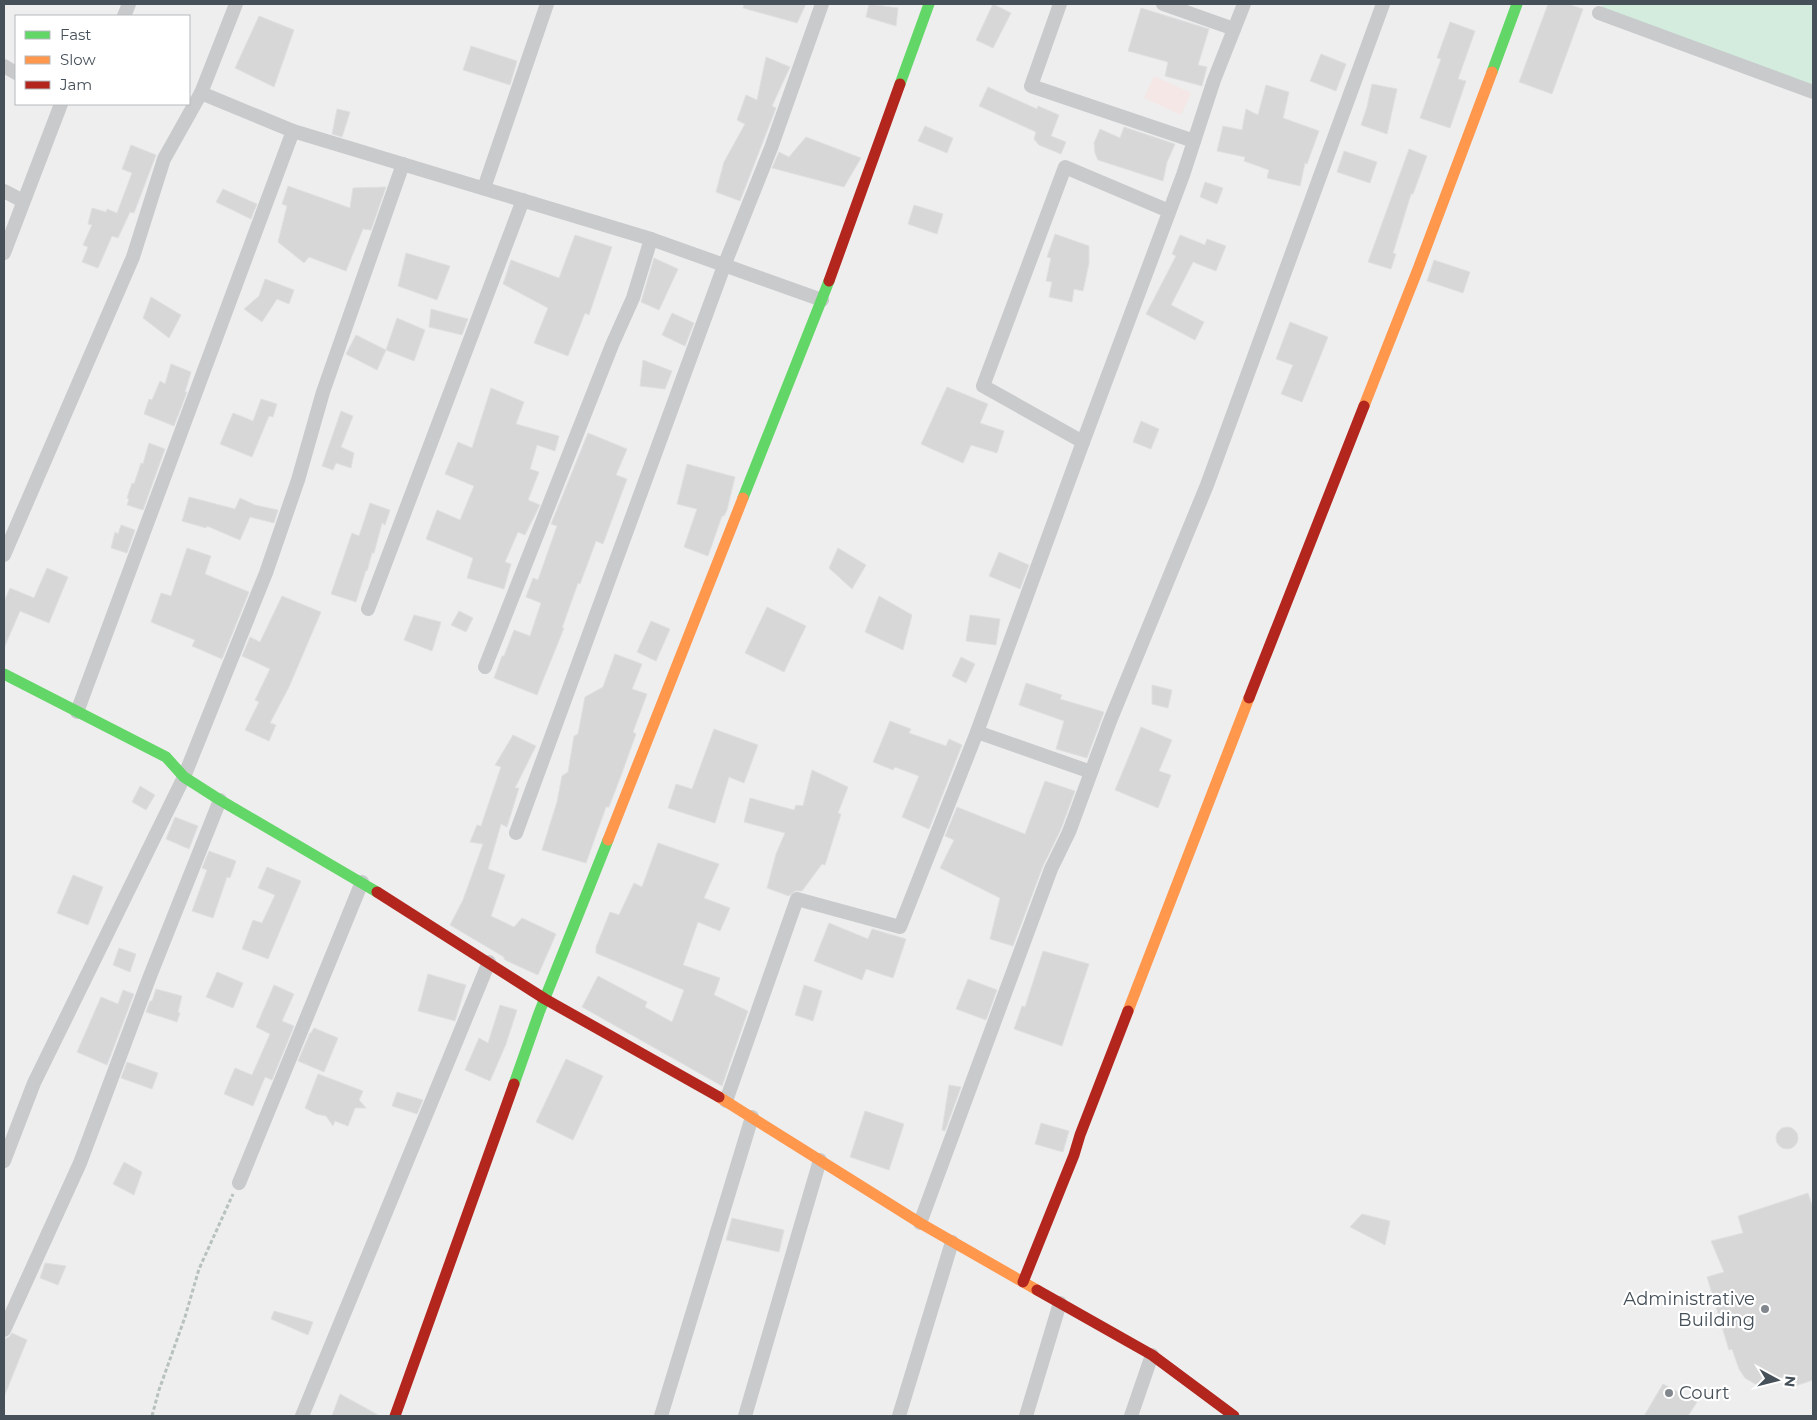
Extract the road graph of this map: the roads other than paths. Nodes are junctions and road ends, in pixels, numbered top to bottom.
1 (236, 4) edge
2 (547, 4) edge
3 (822, 4) edge
4 (930, 4) edge
5 (1060, 4) edge
6 (1163, 4) edge
7 (1244, 4) edge
8 (1384, 4) edge
9 (1517, 4) edge
10 (1599, 13) dead end
11 (1234, 29) junction
12 (4, 66) edge
13 (15, 72) edge
14 (1813, 92) edge
15 (201, 94) junction
16 (61, 105) edge
17 (293, 131) junction
18 (1194, 140) junction
19 (403, 164) junction
20 (484, 188) junction
21 (4, 191) edge
22 (523, 200) junction
23 (24, 201) junction
24 (1170, 211) junction
25 (651, 239) junction
26 (4, 252) edge
27 (724, 266) junction
28 (822, 300) junction
29 (1083, 442) junction
30 (4, 555) edge
31 (368, 609) dead end
32 (485, 666) dead end
33 (4, 674) edge
34 (77, 712) junction
35 (977, 732) junction
36 (1091, 772) junction
37 (184, 777) junction
38 (220, 800) junction
39 (516, 833) dead end
40 (362, 882) junction
41 (489, 962) junction
42 (545, 998) junction
43 (726, 1101) junction
44 (752, 1117) junction
45 (820, 1160) junction
46 (4, 1161) edge
47 (239, 1183) road end
48 (920, 1224) junction
49 (952, 1242) junction
50 (1022, 1282) junction
51 (1060, 1303) junction
52 (4, 1330) edge
53 (1152, 1355) junction
54 (1231, 1415) edge
55 (302, 1416) edge
56 (395, 1416) edge
57 (661, 1416) edge
58 (745, 1416) edge
59 (899, 1416) edge
60 (1026, 1416) edge
61 (1131, 1416) edge

1 - 15 street
2 - 20 street
3 - 27 street
4 - 28 street
5 - 18 street
6 - 11 street
7 - 11 street
8 - 36 street
9 - 50 street
10 - 14 street
11 - 18 street
12 - 13 street
15 - 17 street
15 - 30 street
16 - 23 street
17 - 19 street
17 - 34 street
18 - 24 street
19 - 20 street
19 - 37 street
20 - 22 street
21 - 23 street
22 - 25 street
22 - 31 street
23 - 26 street
24 - 29 street
24 - 29 street
25 - 27 street
25 - 32 street
27 - 28 street
27 - 39 street
28 - 42 street
29 - 35 street
33 - 34 street
34 - 37 street
35 - 36 street
35 - 43 street
36 - 48 street
37 - 38 street
37 - 46 street
38 - 40 street
38 - 52 street
40 - 41 street
40 - 47 street
41 - 42 street
41 - 55 street
42 - 43 street
42 - 56 street
43 - 44 street
44 - 45 street
44 - 57 street
45 - 48 street
45 - 58 street
48 - 49 street
49 - 50 street
49 - 59 street
50 - 51 street
51 - 53 street
51 - 60 street
53 - 54 street
53 - 61 street

